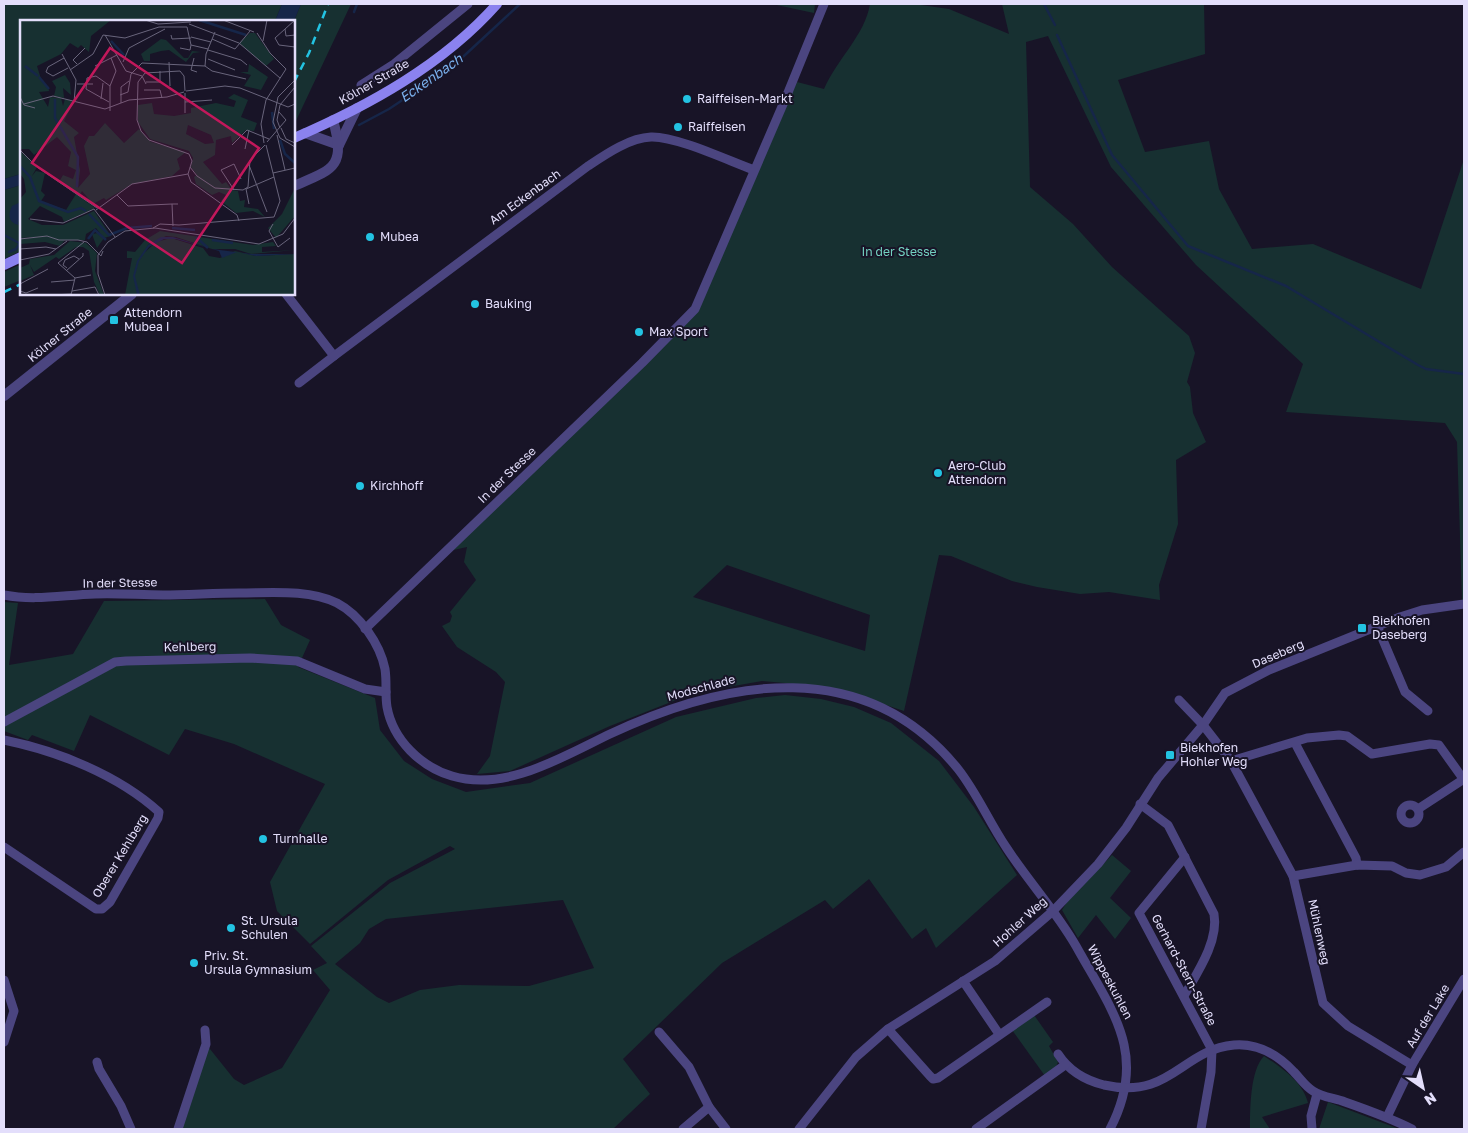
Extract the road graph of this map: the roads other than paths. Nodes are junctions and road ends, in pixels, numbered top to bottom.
1 (468, 4) edge
2 (497, 4) edge
3 (824, 4) edge
4 (361, 85) dead end
5 (357, 108) junction
6 (333, 120) junction
7 (305, 133) junction
8 (295, 138) edge
9 (339, 145) junction
10 (754, 170) junction
11 (295, 186) edge
12 (20, 257) edge
13 (4, 265) edge
14 (131, 295) edge
15 (287, 295) edge
16 (334, 356) junction
17 (300, 383) dead end
18 (4, 396) edge
19 (4, 596) edge
20 (1464, 606) edge
21 (1377, 626) junction
22 (365, 629) junction
23 (386, 692) junction
24 (1180, 700) dead end
25 (1428, 711) dead end
26 (4, 722) edge
27 (1203, 725) junction
28 (4, 740) edge
29 (1295, 742) junction
30 (1231, 761) junction
31 (1464, 780) edge
32 (1140, 804) junction
33 (1418, 809) dead end
34 (4, 848) edge
35 (1464, 852) edge
36 (1185, 857) junction
37 (1357, 865) junction
38 (1293, 876) junction
39 (1052, 911) junction
40 (1464, 979) edge
41 (4, 980) edge
42 (963, 981) junction
43 (1184, 996) junction
44 (1047, 1002) dead end
45 (888, 1029) junction
46 (205, 1030) dead end
47 (659, 1032) dead end
48 (999, 1034) junction
49 (4, 1041) edge
50 (1212, 1050) junction
51 (1058, 1054) dead end
52 (97, 1062) dead end
53 (1065, 1065) junction
54 (1412, 1065) junction
55 (1124, 1089) junction
56 (1317, 1094) junction
57 (709, 1107) junction
58 (1387, 1117) junction
59 (131, 1129) edge
60 (178, 1129) edge
61 (683, 1129) edge
62 (726, 1129) edge
63 (799, 1129) edge
64 (976, 1129) edge
65 (1110, 1129) edge
66 (1201, 1129) edge
67 (1312, 1129) edge
68 (1412, 1129) edge

1 - 4 street, Kölner Straße
2 - 5 main road, Kölner Straße
3 - 10 street, In der Stesse
5 - 6 main road, Kölner Straße
5 - 9 street
6 - 7 main road
6 - 9 street, Kölner Straße
7 - 8 main road
7 - 9 street
9 - 11 street
10 - 16 street, Am Eckenbach
10 - 22 street, In der Stesse
12 - 13 main road
14 - 18 street, Kölner Straße
15 - 16 street
16 - 17 street, Am Eckenbach
19 - 22 street, In der Stesse
20 - 21 street, Daseberg
21 - 25 street
21 - 27 street, Daseberg
22 - 23 street, Modschlade
23 - 26 street, Kehlberg
23 - 39 street, Modschlade
24 - 27 street
27 - 30 street, Mühlenweg
27 - 32 street, Hohler Weg
28 - 34 street, Oberer Kehlberg
29 - 30 street
29 - 31 street
29 - 37 street
30 - 38 street, Mühlenweg
31 - 33 street
32 - 36 street
32 - 39 street, Hohler Weg
35 - 37 street
36 - 43 street
36 - 43 street, Gerhard-Stern-Straße
37 - 38 street
38 - 54 street, Mühlenweg
39 - 42 street, Hohler Weg
39 - 55 street, Wippeskuhlen
40 - 54 street, Auf der Lake
41 - 49 street
42 - 45 street, Hohler Weg
42 - 48 street
43 - 50 street, Gerhard-Stern-Straße
44 - 48 street
45 - 48 street
45 - 63 street, Hohler Weg
46 - 60 street
47 - 57 street
50 - 55 street
50 - 56 street
50 - 66 street
51 - 53 street
52 - 59 street
53 - 55 street
53 - 64 street
54 - 58 street
55 - 65 street, Wippeskuhlen
56 - 58 street
56 - 67 street
57 - 61 street
57 - 62 street
58 - 68 street

